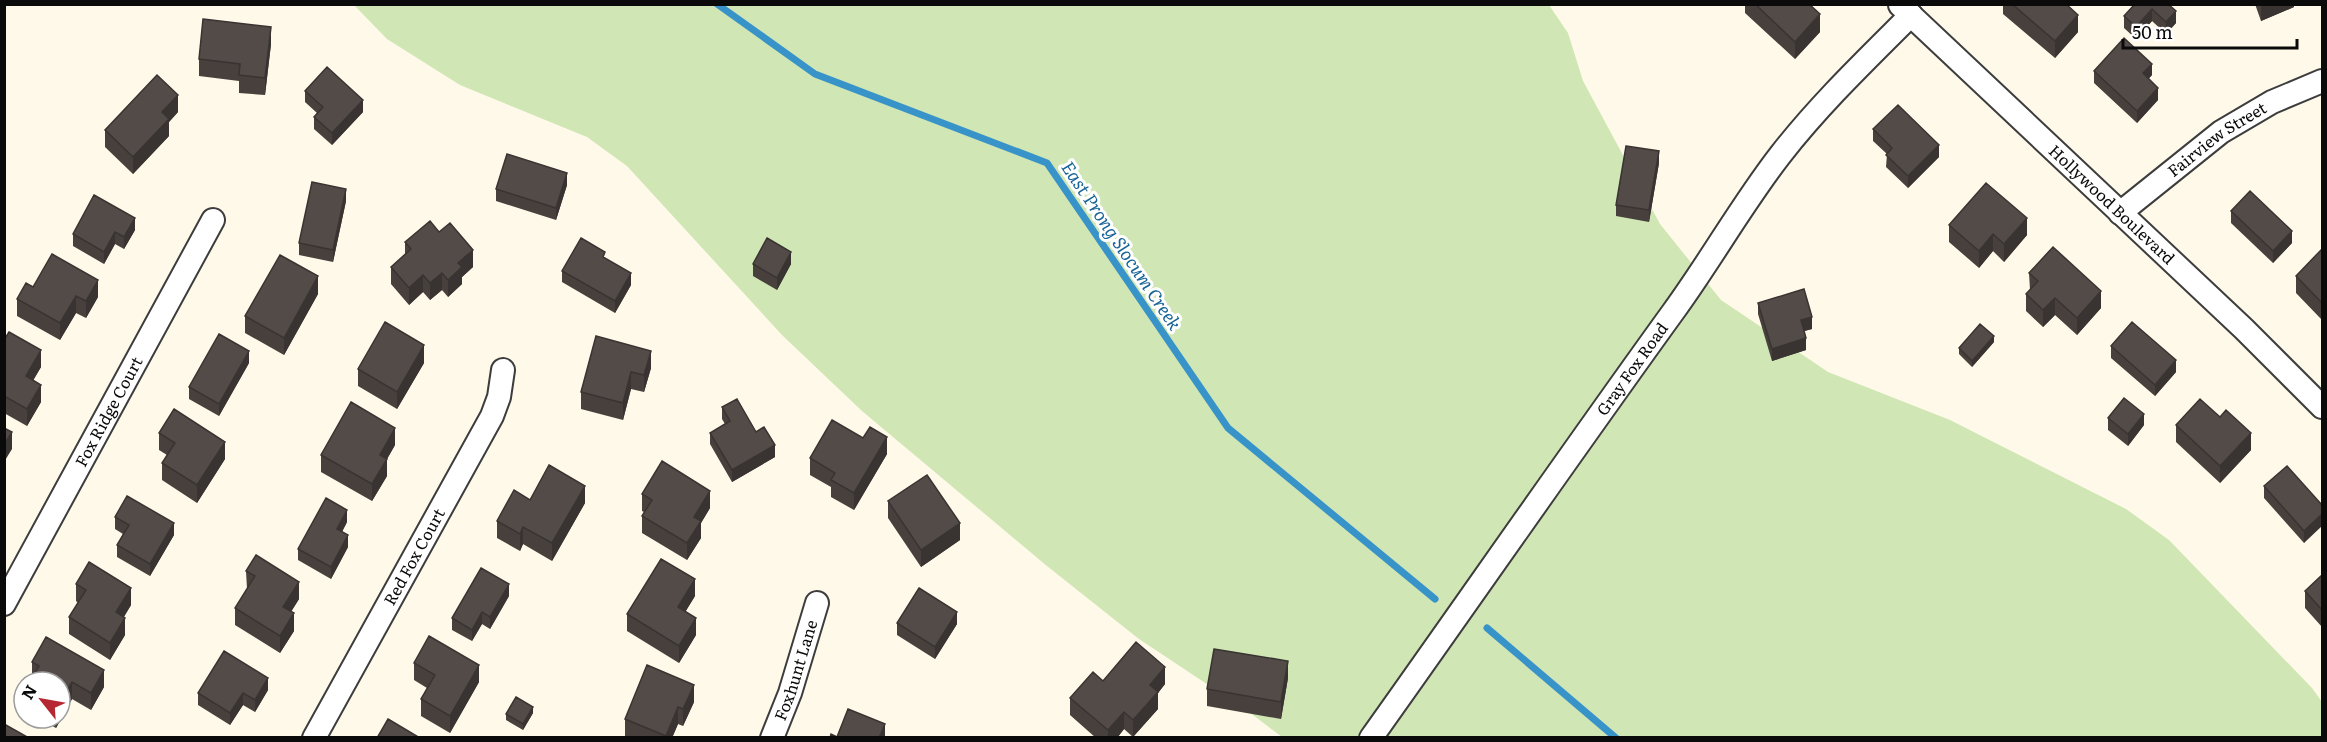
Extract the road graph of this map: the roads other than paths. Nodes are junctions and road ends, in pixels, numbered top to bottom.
1 (1905, 10) edge
2 (2322, 81) edge
3 (2120, 213) junction
4 (213, 220) dead end
5 (503, 370) dead end
6 (2322, 407) edge
7 (817, 603) dead end
8 (4, 604) edge
9 (314, 738) edge
10 (772, 738) edge
11 (1371, 738) edge

1 - 3 street, Hollywood Boulevard
1 - 11 street, Gray Fox Road
2 - 3 street, Fairview Street
3 - 6 street, Hollywood Boulevard
4 - 8 street, Fox Ridge Court
5 - 9 street, Red Fox Court
7 - 10 street, Foxhunt Lane

